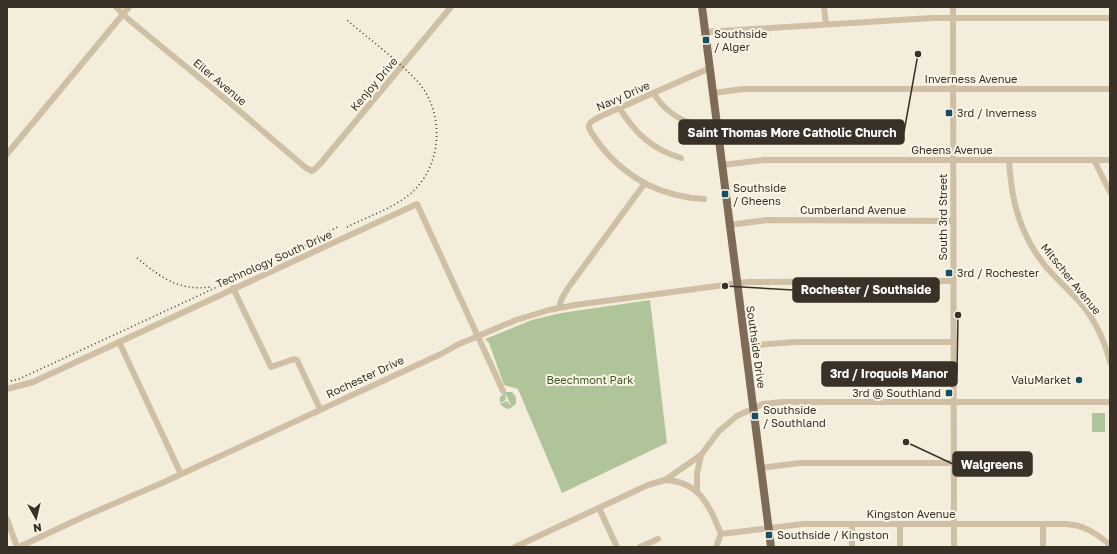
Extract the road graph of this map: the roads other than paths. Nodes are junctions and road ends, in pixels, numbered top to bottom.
1 (116, 7) edge
2 (129, 7) edge
3 (451, 7) edge
4 (702, 7) edge
5 (824, 7) edge
6 (953, 7) edge
7 (123, 14) junction
8 (953, 17) junction
9 (1110, 18) edge
10 (826, 24) junction
11 (705, 32) junction
12 (710, 68) junction
13 (953, 89) junction
14 (1110, 89) edge
15 (654, 94) junction
16 (713, 94) junction
17 (620, 109) junction
18 (691, 123) dead end
19 (7, 154) edge
20 (680, 158) dead end
21 (953, 160) junction
22 (1009, 160) junction
23 (1094, 160) junction
24 (1110, 160) edge
25 (722, 165) junction
26 (312, 171) joint
27 (645, 183) junction
28 (1110, 192) edge
29 (704, 199) dead end
30 (953, 221) junction
31 (729, 225) junction
32 (953, 281) junction
33 (737, 284) junction
34 (233, 288) junction
35 (560, 307) junction
36 (478, 336) junction
37 (119, 342) junction
38 (954, 342) junction
39 (744, 346) junction
40 (1110, 362) edge
41 (7, 389) edge
42 (503, 391) dead end
43 (953, 402) junction
44 (1110, 402) edge
45 (754, 408) junction
46 (320, 409) junction
47 (701, 454) junction
48 (954, 463) junction
49 (760, 468) junction
50 (181, 474) junction
51 (665, 480) junction
52 (697, 491) junction
53 (599, 508) junction
54 (7, 520) edge
55 (852, 524) junction
56 (900, 524) junction
57 (954, 524) junction
58 (1043, 524) junction
59 (768, 529) junction
60 (721, 534) junction
61 (658, 539) dead end
62 (1110, 545) edge
63 (18, 547) edge
64 (514, 547) edge
65 (617, 547) edge
66 (640, 547) edge
67 (716, 547) edge
68 (771, 547) edge
69 (852, 547) edge
70 (900, 547) edge
71 (954, 547) edge
72 (1043, 547) edge

1 - 7 street, Eiler Avenue
2 - 7 street
3 - 26 street, Kenjoy Drive
4 - 11 main road, Southside Drive
5 - 10 street
6 - 8 street, South 3rd Street
7 - 19 street
7 - 26 street, Eiler Avenue
8 - 9 street
8 - 10 street
8 - 13 street, South 3rd Street
10 - 11 street
11 - 12 main road, Southside Drive
12 - 15 street, Navy Drive
12 - 16 main road, Southside Drive
13 - 14 street, Inverness Avenue
13 - 16 street, Inverness Avenue
13 - 21 street, South 3rd Street
15 - 17 street, Navy Drive
15 - 18 street
16 - 25 main road, Southside Drive
17 - 20 street
17 - 27 street, Navy Drive
21 - 22 street, Gheens Avenue
21 - 25 street, Gheens Avenue
21 - 30 street, South 3rd Street
22 - 23 street, Gheens Avenue
22 - 40 street, Mitscher Avenue
23 - 24 street, Gheens Avenue
23 - 28 street
25 - 31 main road, Southside Drive
27 - 29 street, Navy Drive
27 - 35 street
30 - 31 street, Cumberland Avenue
30 - 32 street, South 3rd Street
31 - 33 main road, Southside Drive
32 - 33 street, Rochester Drive
32 - 38 street, South 3rd Street
33 - 35 street, Rochester Drive
33 - 39 main road, Southside Drive
34 - 36 street, Technology South Drive
34 - 37 street, Technology South Drive
34 - 46 street
35 - 36 street, Rochester Drive
36 - 42 street
36 - 46 street, Rochester Drive
37 - 41 street, Technology South Drive
37 - 50 street
38 - 39 street
38 - 43 street, South 3rd Street
39 - 45 main road, Southside Drive
43 - 44 street
43 - 45 street
43 - 48 street, South 3rd Street
45 - 47 street
45 - 49 main road, Southside Drive
46 - 50 street, Rochester Drive
47 - 51 street
47 - 52 street
48 - 49 street
48 - 57 street, South 3rd Street
49 - 59 main road, Southside Drive
50 - 63 street, Rochester Drive
51 - 52 street
51 - 53 street
52 - 60 street
53 - 64 street
53 - 65 street
54 - 63 street
55 - 56 street, Kingston Avenue
55 - 59 street, Kingston Avenue
55 - 69 street
56 - 57 street, Kingston Avenue
56 - 70 street
57 - 58 street, Kingston Avenue
57 - 71 street, South 3rd Street
58 - 62 street, Kingston Avenue
58 - 72 street
59 - 60 street, Kingston Avenue
59 - 68 main road, Southside Drive
60 - 67 street
61 - 66 street

